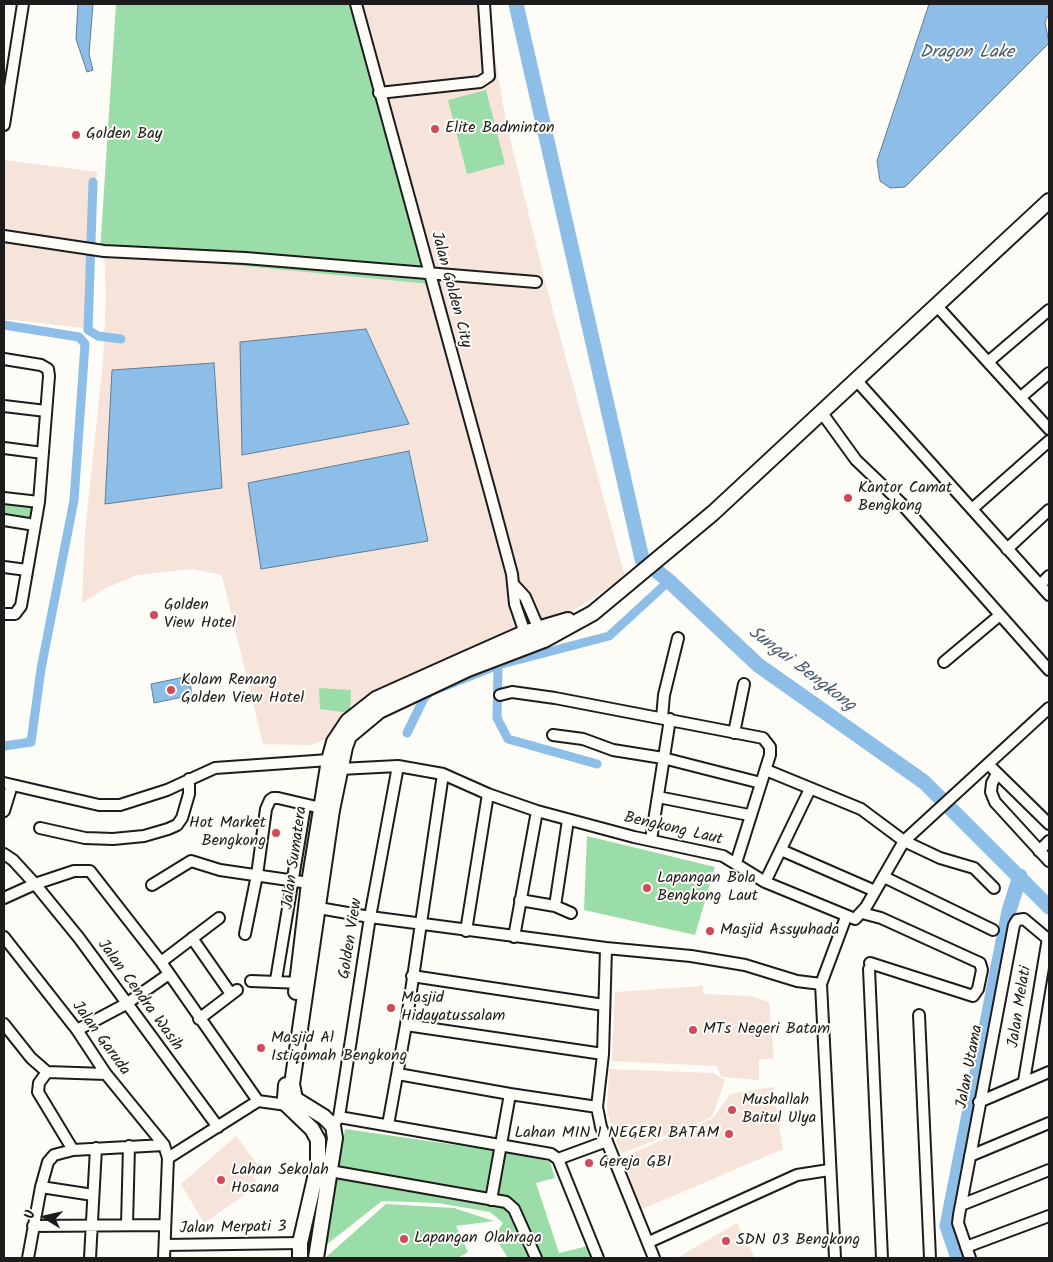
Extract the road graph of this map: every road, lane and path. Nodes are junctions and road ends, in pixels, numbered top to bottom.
1 (23, 4) edge
2 (356, 4) edge
3 (484, 4) edge
4 (380, 92) junction
5 (4, 125) edge
6 (1049, 201) edge
7 (4, 236) edge
8 (430, 273) junction
9 (536, 282) dead end
10 (936, 305) junction
11 (1049, 310) edge
12 (4, 359) edge
13 (988, 362) junction
14 (1049, 373) edge
15 (857, 381) junction
16 (1021, 398) junction
17 (4, 406) edge
18 (46, 411) junction
19 (822, 413) junction
20 (1049, 429) edge
21 (1049, 441) edge
22 (4, 448) edge
23 (43, 453) junction
24 (4, 498) edge
25 (39, 502) junction
26 (972, 508) junction
27 (1049, 510) edge
28 (4, 520) edge
29 (35, 525) junction
30 (1007, 549) junction
31 (4, 567) edge
32 (27, 570) junction
33 (1049, 576) edge
34 (514, 584) junction
35 (1040, 585) junction
36 (1049, 595) edge
37 (4, 614) edge
38 (1000, 616) junction
39 (542, 635) junction
40 (678, 638) dead end
41 (527, 639) junction
42 (944, 662) dead end
43 (1049, 670) edge
44 (744, 684) dead end
45 (500, 694) dead end
46 (1049, 708) edge
47 (666, 719) junction
48 (734, 733) junction
49 (553, 735) dead end
50 (663, 758) junction
51 (989, 763) junction
52 (334, 765) junction
53 (398, 766) junction
54 (766, 770) junction
55 (443, 774) junction
56 (997, 774) junction
57 (189, 778) junction
58 (762, 783) junction
59 (8, 784) edge
60 (810, 788) junction
61 (488, 794) junction
62 (658, 797) junction
63 (305, 806) junction
64 (321, 808) junction
65 (4, 811) edge
66 (537, 811) junction
67 (749, 815) junction
68 (568, 820) junction
69 (1049, 824) edge
70 (40, 828) dead end
71 (651, 840) junction
72 (904, 841) junction
73 (1049, 841) edge
74 (781, 850) junction
75 (1039, 851) junction
76 (4, 854) edge
77 (1049, 861) edge
78 (736, 863) junction
79 (257, 874) junction
80 (884, 877) junction
81 (291, 880) junction
82 (766, 882) junction
83 (309, 883) junction
84 (35, 884) junction
85 (152, 885) dead end
86 (994, 888) dead end
87 (875, 891) junction
88 (4, 898) edge
89 (520, 900) junction
90 (555, 906) junction
91 (318, 908) junction
92 (571, 913) dead end
93 (862, 913) junction
94 (370, 917) junction
95 (846, 917) junction
96 (219, 918) dead end
97 (421, 924) junction
98 (993, 930) dead end
99 (466, 931) junction
100 (245, 934) dead end
101 (514, 937) junction
102 (4, 938) edge
103 (192, 938) junction
104 (1048, 939) edge
105 (606, 948) junction
106 (161, 962) junction
107 (169, 974) junction
108 (412, 976) junction
109 (251, 980) dead end
110 (276, 980) junction
111 (302, 983) junction
112 (821, 984) junction
113 (126, 1004) junction
114 (604, 1005) junction
115 (920, 1015) dead end
116 (199, 1019) junction
117 (4, 1024) edge
118 (406, 1025) junction
119 (77, 1030) junction
120 (603, 1054) junction
121 (47, 1072) junction
122 (1049, 1072) edge
123 (106, 1074) junction
124 (398, 1074) junction
125 (1024, 1081) junction
126 (510, 1094) junction
127 (258, 1101) junction
128 (979, 1102) junction
129 (287, 1105) junction
130 (597, 1107) junction
131 (336, 1122) junction
132 (1049, 1123) edge
133 (388, 1125) junction
134 (218, 1127) junction
135 (607, 1141) junction
136 (500, 1144) junction
137 (164, 1145) junction
138 (129, 1146) junction
139 (96, 1148) junction
140 (73, 1150) junction
141 (970, 1156) junction
142 (168, 1158) junction
143 (558, 1159) junction
144 (829, 1170) junction
145 (1049, 1170) edge
146 (330, 1171) junction
147 (41, 1187) junction
148 (93, 1195) junction
149 (491, 1200) junction
150 (961, 1205) junction
151 (1049, 1216) edge
152 (92, 1225) junction
153 (127, 1225) junction
154 (165, 1225) junction
155 (33, 1226) junction
156 (648, 1242) junction
157 (300, 1244) junction
158 (165, 1245) junction
159 (966, 1247) junction
160 (28, 1258) edge
161 (90, 1258) edge
162 (164, 1258) edge
163 (300, 1258) edge
164 (316, 1258) edge
165 (536, 1258) edge
166 (598, 1258) edge
167 (654, 1258) edge
168 (835, 1258) edge
169 (882, 1258) edge
170 (930, 1258) edge
171 (970, 1258) edge

1 - 5 street
2 - 4 street, Jalan Golden City
3 - 4 street
4 - 8 street, Jalan Golden City
6 - 10 main road, Jalan Sumatera
7 - 8 street
8 - 9 street
8 - 34 street, Jalan Golden City
10 - 13 street
10 - 15 main road, Jalan Sumatera
11 - 13 street
12 - 18 street
13 - 16 street
14 - 16 street
15 - 19 main road, Jalan Sumatera
15 - 26 street
16 - 20 street
17 - 18 street
18 - 23 street
19 - 38 street
19 - 39 main road, Jalan Sumatera
21 - 26 street
22 - 23 street
23 - 25 street
24 - 25 street
25 - 29 street
26 - 30 street
27 - 30 street
28 - 29 street
29 - 32 street
30 - 35 street
31 - 32 street
32 - 37 street
33 - 35 street
34 - 39 street, Jalan Golden City
34 - 41 street, Jalan Golden City
35 - 36 street
38 - 42 street
38 - 43 street
39 - 41 main road, Jalan Sumatera
40 - 47 street
41 - 52 main road, Jalan Sumatera
44 - 48 street
45 - 47 street
46 - 51 street
47 - 48 street
47 - 50 street
48 - 54 street
49 - 50 street
50 - 58 street
50 - 62 street
51 - 56 street
51 - 72 street
52 - 53 street, Bengkong Laut
52 - 57 street, Bengkong Laut
52 - 64 main road, Jalan Sumatera
52 - 91 main road, Jalan Sumatera
53 - 55 street, Bengkong Laut
53 - 94 street, Golden View
54 - 58 street
54 - 60 street
55 - 61 street, Bengkong Laut
55 - 97 street
56 - 69 street
56 - 75 street
57 - 59 street, Bengkong Laut
57 - 70 street
58 - 67 street
59 - 65 street
60 - 72 street
60 - 74 street
61 - 66 street, Bengkong Laut
61 - 99 street
62 - 67 street
62 - 71 street
63 - 64 street
63 - 79 street
63 - 81 street
64 - 83 main road, Jalan Sumatera
66 - 68 street, Bengkong Laut
66 - 89 street
67 - 78 street
68 - 71 street, Bengkong Laut
68 - 90 street
71 - 78 street, Bengkong Laut
72 - 80 street
72 - 86 street
73 - 75 street
74 - 82 street
74 - 87 street
75 - 77 street
76 - 84 street, Jalan Cendra Wasih
78 - 82 street, Bengkong Laut
79 - 81 street
79 - 85 street
79 - 100 street
80 - 87 street
80 - 98 street
81 - 83 street
81 - 110 street
82 - 95 street, Bengkong Laut
83 - 111 main road, Jalan Sumatera
84 - 88 street
84 - 106 street
84 - 113 street, Jalan Cendra Wasih
87 - 93 street
89 - 90 street
89 - 101 street
90 - 92 street
91 - 94 street
91 - 111 main road, Jalan Sumatera
93 - 95 street
93 - 169 street
94 - 97 street
94 - 131 street, Golden View
95 - 112 street
96 - 103 street
97 - 99 street
97 - 108 street
99 - 101 street
101 - 105 street
102 - 119 street, Jalan Garuda
103 - 106 street
103 - 116 street
104 - 125 street, Jalan Melati
104 - 128 street, Jalan Utama
105 - 112 street
105 - 114 street
106 - 107 street
107 - 113 street
107 - 116 street
108 - 114 street
108 - 118 street
109 - 110 street
110 - 111 street
111 - 129 main road, Jalan Sumatera
111 - 131 main road, Jalan Sumatera
112 - 144 street
113 - 119 street
113 - 134 street, Jalan Cendra Wasih
114 - 120 street
115 - 170 street
116 - 127 street
117 - 121 street
118 - 120 street
118 - 124 street
119 - 123 street, Jalan Garuda
120 - 130 street
121 - 123 street
121 - 140 street
122 - 125 street
123 - 137 street, Jalan Garuda
124 - 126 street
124 - 133 street
125 - 128 street
126 - 130 street
126 - 136 street
127 - 129 street
127 - 134 street
128 - 141 street, Jalan Utama
129 - 157 main road
130 - 135 street
131 - 133 street
131 - 146 main road
132 - 141 street
133 - 136 street
134 - 142 street
135 - 143 street
135 - 156 street
136 - 143 street
136 - 149 street
137 - 138 street
137 - 142 street, Jalan Garuda
138 - 139 street
138 - 153 street
139 - 140 street
139 - 148 street
140 - 147 street
141 - 150 street, Jalan Utama
142 - 154 street, Jalan Garuda
143 - 166 street
144 - 156 street
144 - 168 street
145 - 150 street
146 - 149 street
146 - 164 main road
147 - 148 street
147 - 155 street
148 - 152 street
149 - 165 street
150 - 159 street, Jalan Utama
151 - 159 street
152 - 153 street
152 - 155 street
152 - 161 street
153 - 154 street
154 - 158 street, Jalan Garuda
155 - 160 street
156 - 167 street
157 - 158 street, Jalan Merpati 3
157 - 163 main road
158 - 162 street, Jalan Garuda
159 - 171 street, Jalan Utama

